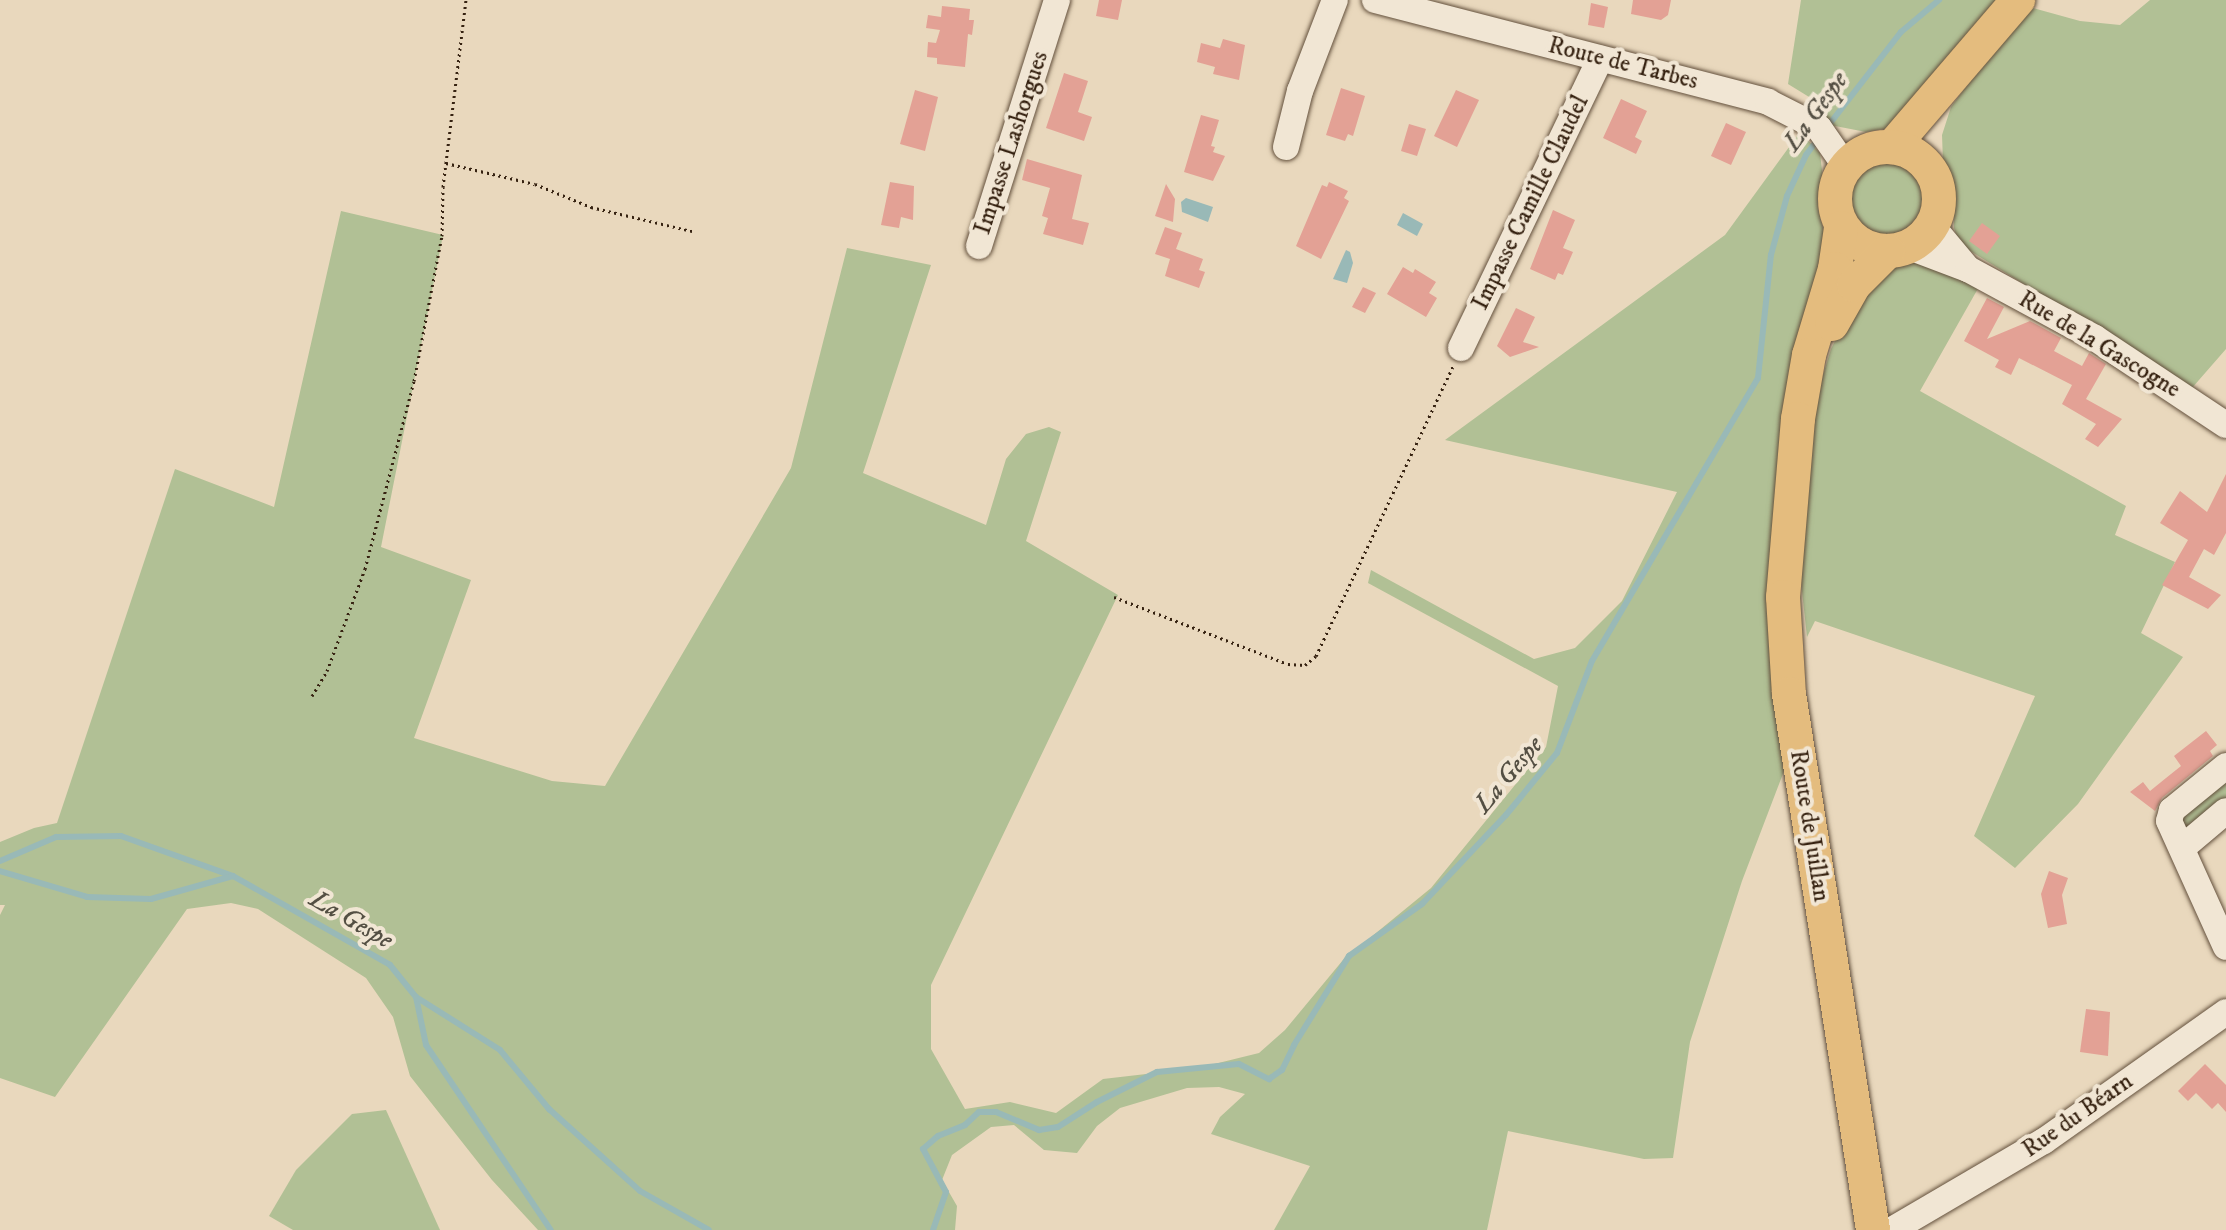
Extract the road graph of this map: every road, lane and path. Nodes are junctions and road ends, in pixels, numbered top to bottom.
1 (466, 0) edge
2 (1057, 0) edge
3 (1335, 0) edge
4 (1375, 0) edge
5 (2018, 0) edge
6 (1981, 40) junction
7 (1600, 59) junction
8 (1286, 147) dead end
9 (1892, 147) junction
10 (446, 163) junction
11 (1926, 164) junction
12 (1846, 167) junction
13 (1841, 228) junction
14 (692, 231) dead end
15 (1909, 241) junction
16 (979, 246) dead end
17 (1461, 348) joint
18 (1798, 419) junction
19 (2226, 425) edge
20 (1114, 597) dead end
21 (312, 696) dead end
22 (2226, 766) edge
23 (2226, 811) edge
24 (2182, 848) junction
25 (2226, 947) edge
26 (2226, 1012) edge
27 (1873, 1230) edge
28 (1892, 1230) edge

1 - 10 path
2 - 16 street, Impasse Lashorgues
3 - 8 street
4 - 7 street, Route de Tarbes
5 - 6 main road
6 - 9 main road
6 - 11 main road
7 - 12 street, Route de Tarbes
7 - 17 street, Impasse Camille Claudel
9 - 11 main road
9 - 12 main road
10 - 14 path
10 - 21 path
11 - 15 main road
12 - 13 main road
13 - 15 main road
13 - 18 main road, Route de Juillan
15 - 18 main road, Route de Juillan
15 - 19 street, Rue de la Gascogne
17 - 20 path
18 - 27 main road, Route de Juillan
22 - 24 street
23 - 24 street
24 - 25 street
26 - 28 street, Rue du Béarn

